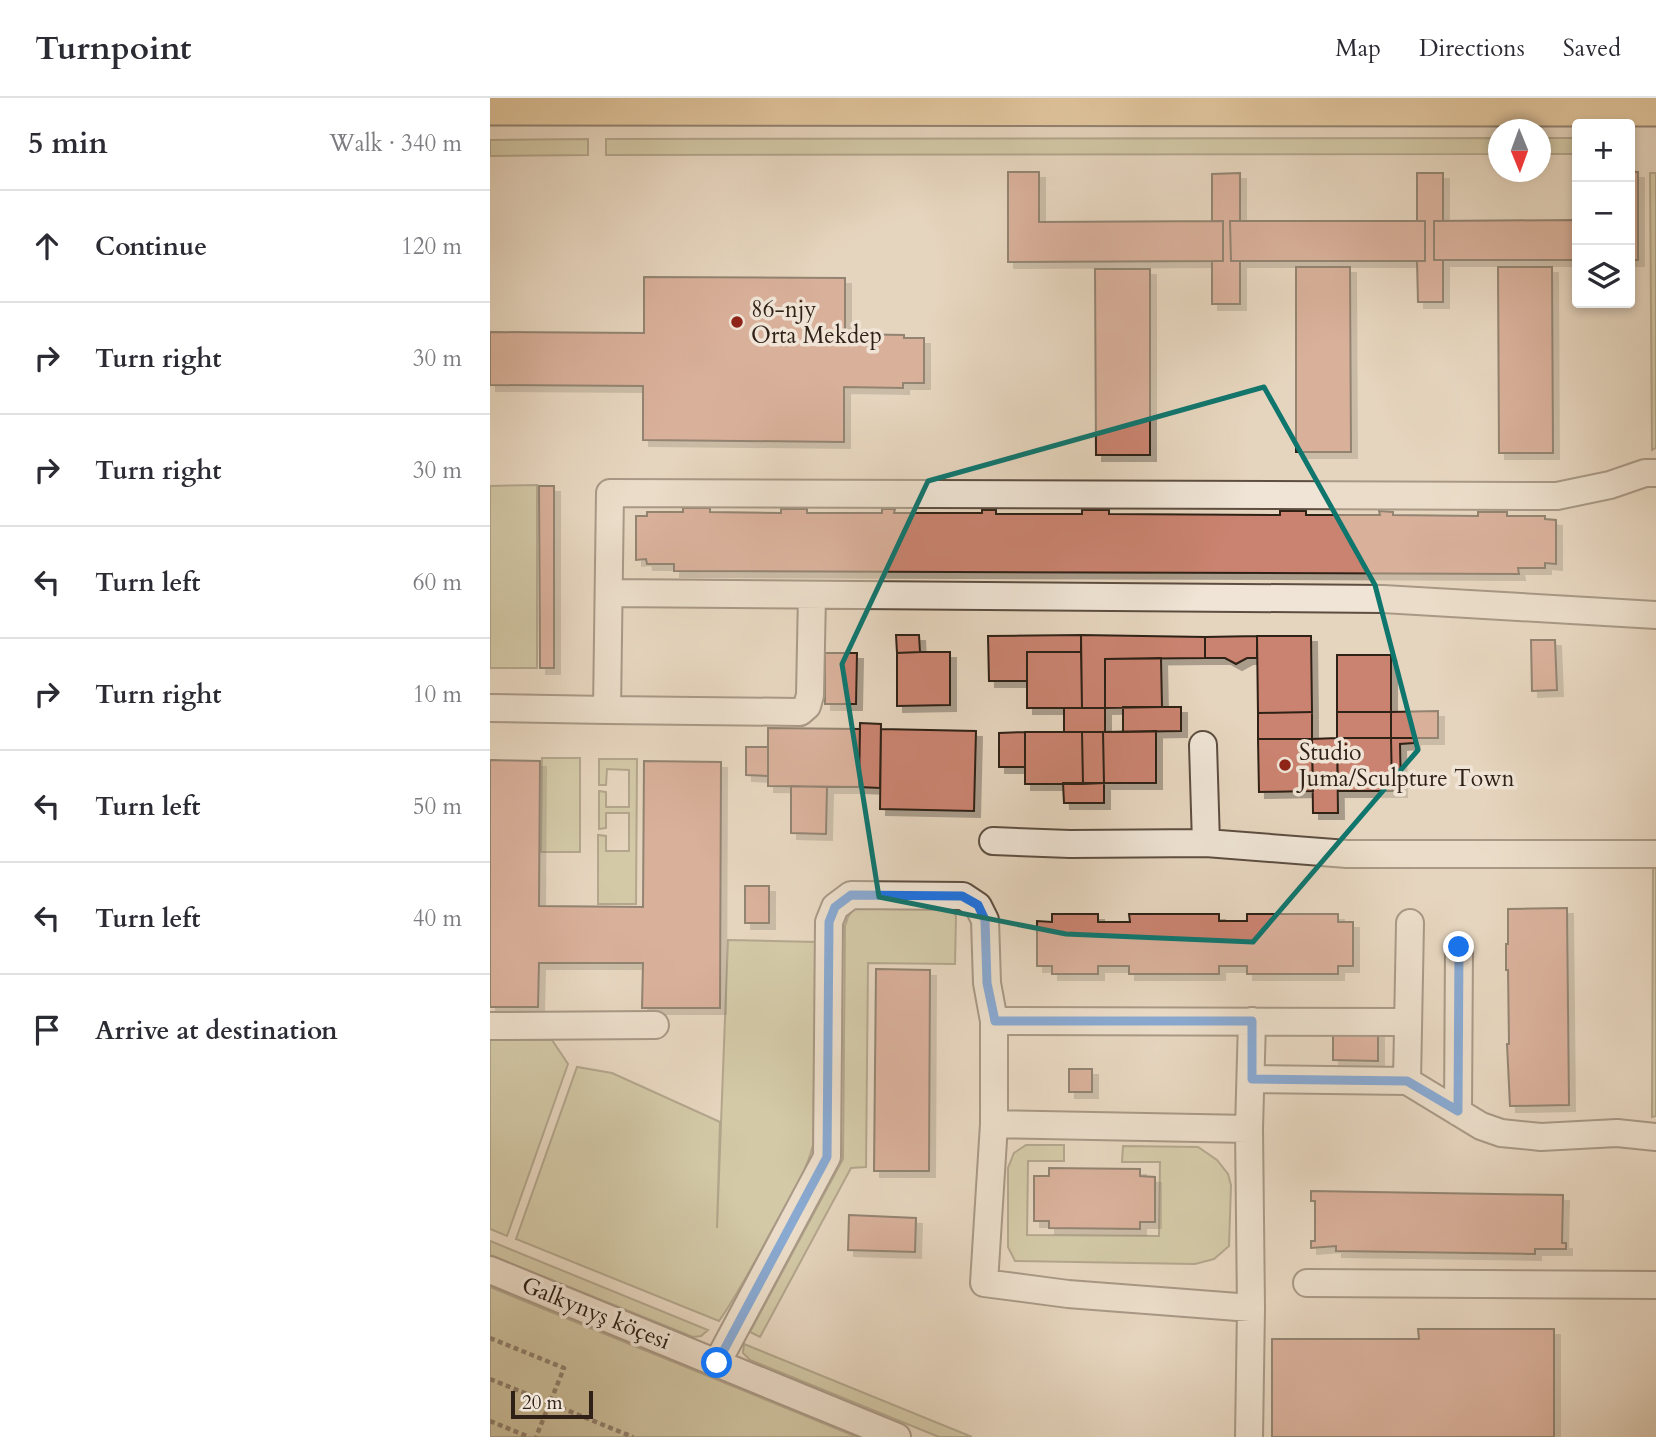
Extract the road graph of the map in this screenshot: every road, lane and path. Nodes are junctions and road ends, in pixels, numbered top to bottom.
1 (490, 108) edge
2 (1656, 109) edge
3 (1656, 473) edge
4 (609, 593) junction
5 (812, 595) junction
6 (1656, 615) edge
7 (490, 708) edge
8 (607, 710) junction
9 (1203, 745) dead end
10 (993, 841) dead end
11 (1206, 843) junction
12 (1656, 854) edge
13 (1410, 923) dead end
14 (1459, 947) dead end
15 (995, 1021) junction
16 (1252, 1021) junction
17 (1408, 1022) junction
18 (490, 1026) edge
19 (654, 1026) dead end
20 (1252, 1079) junction
21 (1407, 1081) junction
22 (1458, 1111) junction
23 (994, 1124) junction
24 (1249, 1129) junction
25 (1656, 1138) edge
26 (490, 1270) edge
27 (1307, 1283) dead end
28 (1656, 1285) edge
29 (1251, 1308) junction
30 (490, 1338) edge
31 (717, 1363) junction
32 (490, 1379) edge
33 (550, 1403) junction
34 (490, 1421) edge
35 (529, 1437) edge
36 (536, 1437) edge
37 (633, 1437) edge
38 (897, 1437) edge
39 (1248, 1437) edge

1 - 2 main road
3 - 4 street
4 - 5 street
4 - 8 street
5 - 6 street
5 - 8 street
7 - 8 street
9 - 11 street
10 - 11 street
11 - 12 street
13 - 17 street
14 - 22 street
15 - 16 street
15 - 23 street
15 - 31 street
16 - 17 street
16 - 20 street
17 - 21 street
18 - 19 street
20 - 21 street
20 - 24 street
21 - 22 street
22 - 25 street
23 - 24 street
23 - 29 street
24 - 29 street
26 - 31 street, Galkynyş köçesi
27 - 28 street
29 - 39 street
30 - 33 path
31 - 38 street, Galkynyş köçesi
32 - 33 path
33 - 36 path
33 - 37 path
34 - 35 path

